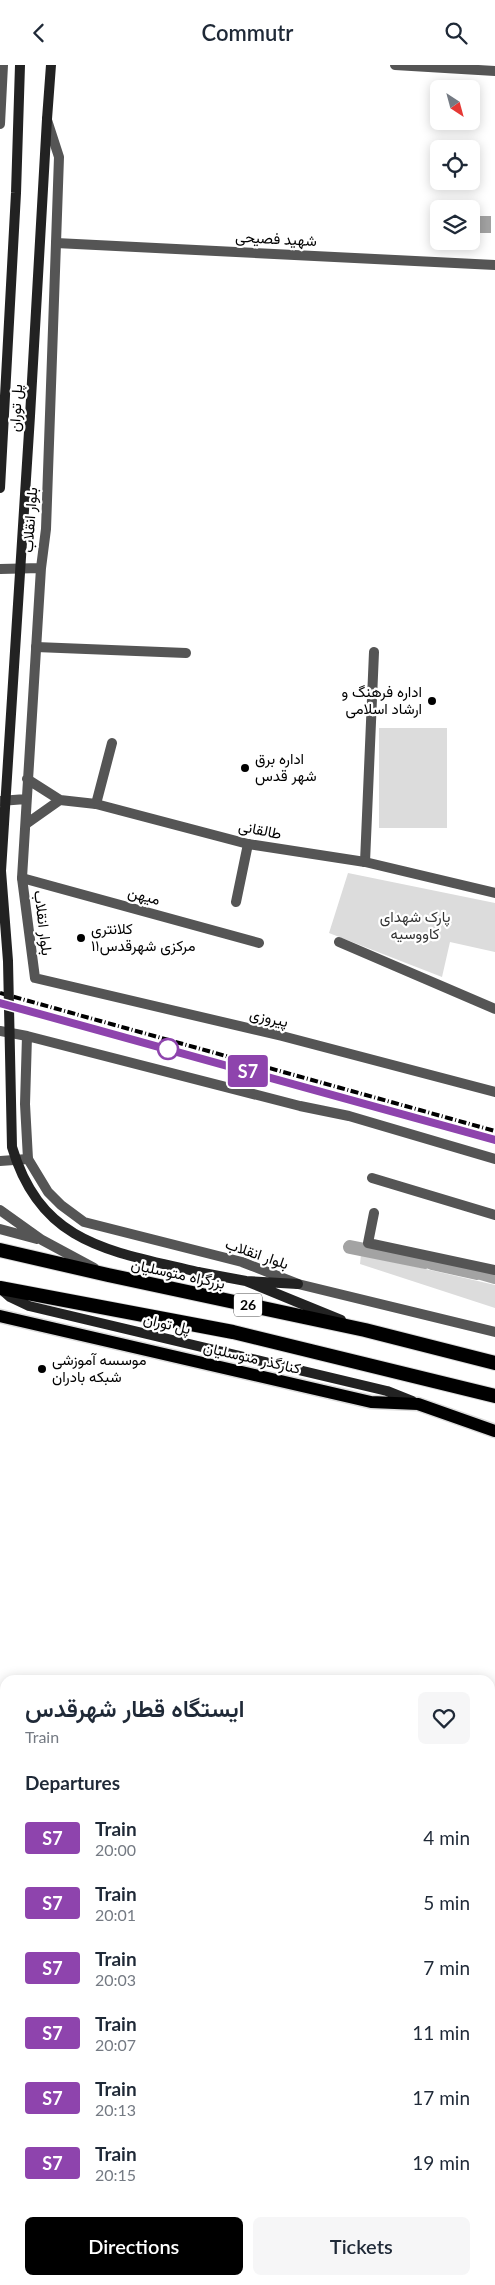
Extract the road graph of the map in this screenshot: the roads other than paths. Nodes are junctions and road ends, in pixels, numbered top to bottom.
1 (3, 65) edge
2 (20, 65) edge
3 (51, 65) edge
4 (395, 65) edge
5 (495, 71) edge
6 (47, 119) junction
7 (0, 124) edge
8 (56, 243) junction
9 (495, 265) edge
10 (0, 488) edge
11 (41, 568) junction
12 (0, 569) edge
13 (36, 647) junction
14 (186, 653) dead end
15 (374, 653) dead end
16 (112, 743) dead end
17 (27, 779) junction
18 (26, 799) junction
19 (60, 800) junction
20 (0, 801) edge
21 (96, 804) junction
22 (26, 824) junction
23 (248, 844) junction
24 (365, 862) junction
25 (1, 871) edge
26 (0, 877) edge
27 (22, 878) junction
28 (495, 893) edge
29 (236, 901) dead end
30 (339, 942) dead end
31 (260, 943) dead end
32 (35, 979) joint
33 (495, 1009) edge
34 (0, 1031) edge
35 (28, 1036) junction
36 (495, 1092) edge
37 (28, 1159) junction
38 (495, 1159) edge
39 (0, 1161) edge
40 (372, 1178) dead end
41 (0, 1209) edge
42 (374, 1213) dead end
43 (495, 1215) edge
44 (0, 1229) edge
45 (42, 1240) junction
46 (0, 1250) edge
47 (495, 1269) edge
48 (108, 1275) junction
49 (246, 1281) junction
50 (298, 1284) junction
51 (0, 1288) edge
52 (0, 1316) edge
53 (365, 1330) junction
54 (495, 1332) edge
55 (495, 1363) edge
56 (495, 1396) edge
57 (418, 1404) junction
58 (495, 1431) edge

1 - 7 street
2 - 10 main road, پل توران
3 - 6 main road, بلوار انقلاب
4 - 5 street
6 - 8 street, بلوار انقلاب
6 - 25 main road, پل توران, bridge
8 - 9 street, شهید فصیحی
8 - 11 street, بلوار انقلاب
11 - 12 street
11 - 13 street, بلوار انقلاب
13 - 14 street
13 - 17 street, بلوار انقلاب
15 - 24 street
16 - 21 street
17 - 18 street, بلوار انقلاب
17 - 19 street, طالقانی
18 - 20 street
18 - 22 street, بلوار انقلاب
19 - 21 street, طالقانی
19 - 22 street
21 - 23 street, طالقانی
22 - 27 street, بلوار انقلاب
23 - 24 street, طالقانی
23 - 29 street
24 - 28 street, طالقانی
25 - 26 main road, پل توران, bridge
25 - 49 main road, bridge
27 - 31 street, میهن
27 - 32 street, بلوار انقلاب
30 - 33 street
32 - 36 street, پیروزی
34 - 35 street
35 - 37 street
35 - 38 street
37 - 39 street
37 - 50 street, بلوار انقلاب
40 - 43 street
41 - 45 street
42 - 47 street
44 - 45 street
45 - 48 street
46 - 48 highway, بزرگراه متوسلیان / 26
48 - 53 highway, بزرگراه متوسلیان / 26
49 - 50 main road
49 - 53 main road
50 - 54 street, بلوار انقلاب
51 - 56 highway, 26
51 - 57 main road, پل توران
52 - 57 main road, کنارگذر متوسلیان
53 - 55 highway, بزرگراه متوسلیان / 26
57 - 58 main road, کنارگذر متوسلیان

